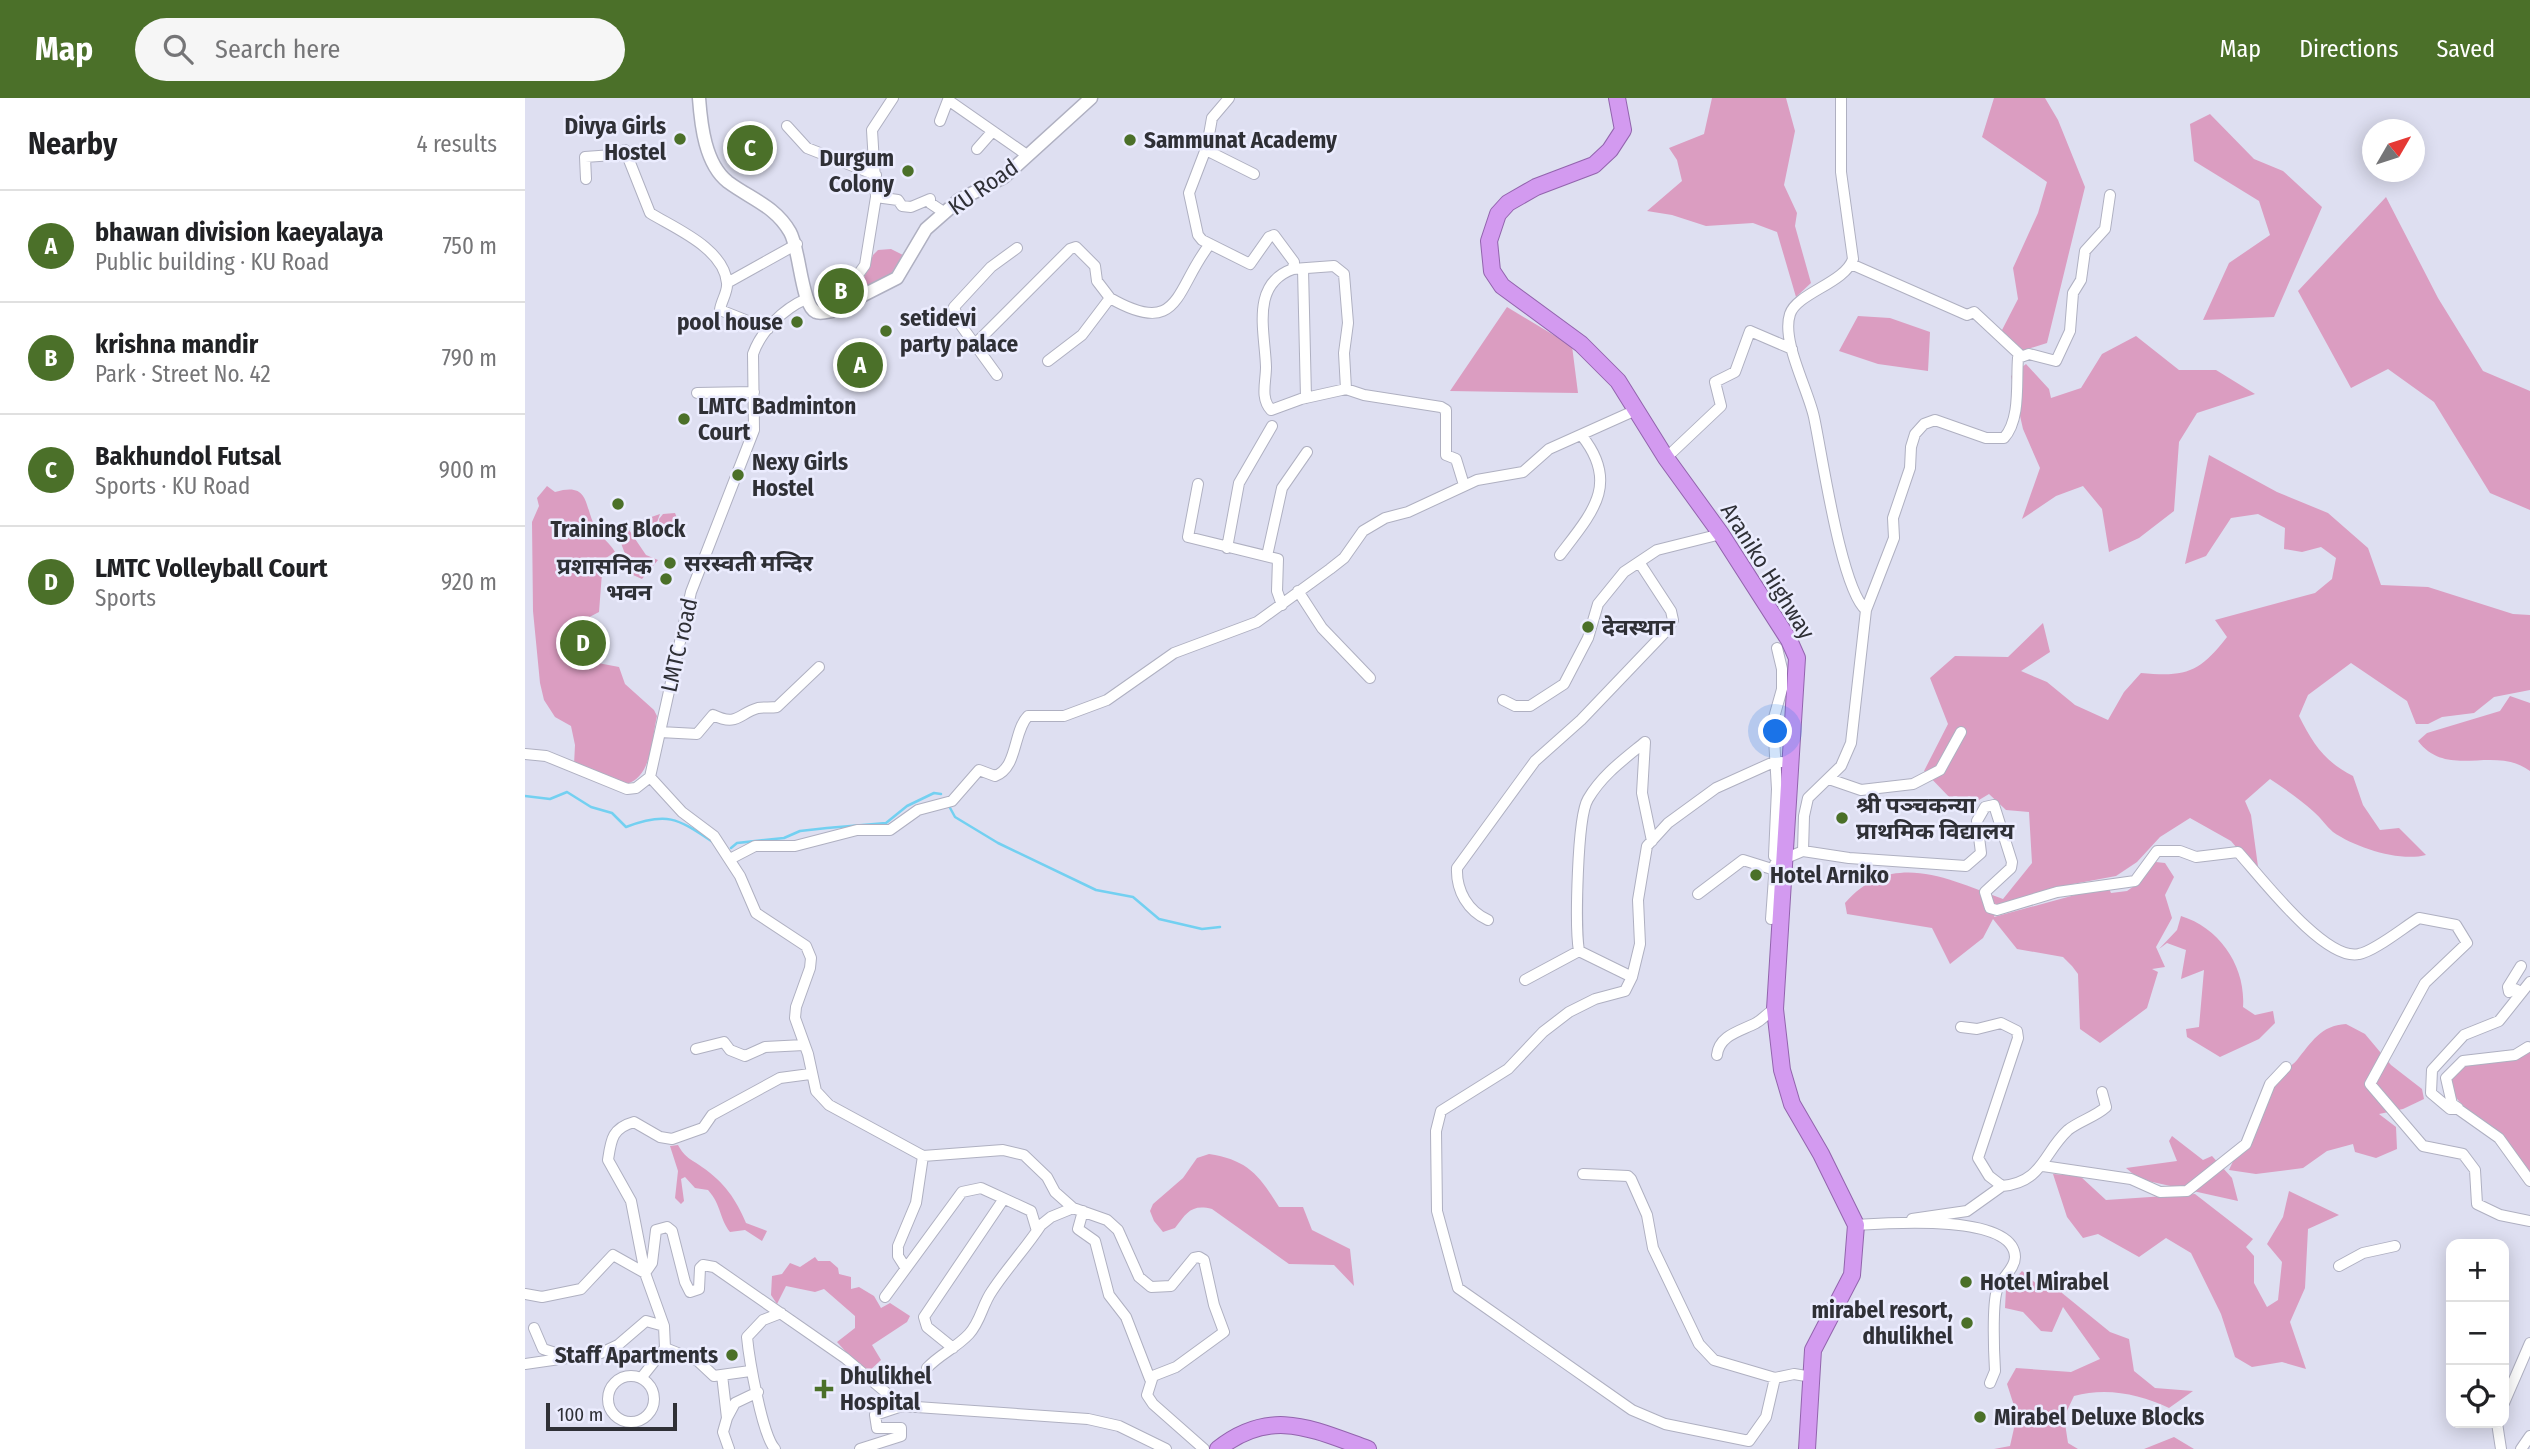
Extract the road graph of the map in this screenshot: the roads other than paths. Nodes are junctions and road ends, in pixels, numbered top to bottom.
1 (699, 98) edge
2 (893, 98) edge
3 (1091, 98) edge
4 (1229, 98) edge
5 (1617, 98) edge
6 (1842, 98) edge
7 (940, 121) dead end
8 (787, 126) dead end
9 (992, 132) junction
10 (977, 149) dead end
11 (1206, 150) junction
12 (1027, 155) junction
13 (1254, 174) dead end
14 (876, 175) junction
15 (586, 179) dead end
16 (2110, 195) dead end
17 (876, 197) junction
18 (945, 213) junction
19 (797, 244) junction
20 (1210, 244) junction
21 (1017, 247) dead end
22 (1851, 264) junction
23 (1298, 269) junction
24 (727, 283) junction
25 (1110, 298) junction
26 (806, 299) junction
27 (848, 303) junction
28 (768, 329) junction
29 (975, 344) junction
30 (1792, 349) junction
31 (2018, 358) junction
32 (1048, 361) dead end
33 (997, 374) dead end
34 (1346, 388) junction
35 (754, 392) junction
36 (697, 393) dead end
37 (1306, 398) junction
38 (1636, 410) junction
39 (1272, 426) dead end
40 (1582, 436) junction
41 (1307, 452) dead end
42 (1666, 458) junction
43 (1198, 484) dead end
44 (1464, 485) junction
45 (1721, 534) junction
46 (1227, 548) junction
47 (1560, 555) dead end
48 (1267, 556) junction
49 (1639, 562) junction
50 (1299, 591) junction
51 (1282, 605) junction
52 (1866, 610) junction
53 (1777, 648) dead end
54 (819, 667) dead end
55 (1370, 678) dead end
56 (1503, 700) dead end
57 (660, 732) junction
58 (1961, 732) dead end
59 (525, 754) edge
60 (1784, 763) junction
61 (650, 777) junction
62 (1829, 779) junction
63 (1652, 841) junction
64 (1803, 851) junction
65 (729, 858) junction
66 (1778, 862) junction
67 (1698, 894) dead end
68 (1771, 919) dead end
69 (1488, 920) dead end
70 (1579, 951) junction
71 (2521, 966) dead end
72 (1632, 977) junction
73 (1524, 980) dead end
74 (2530, 982) edge
75 (2521, 992) junction
76 (1775, 1009) junction
77 (1961, 1027) dead end
78 (804, 1045) junction
79 (2528, 1047) dead end
80 (696, 1049) dead end
81 (1717, 1055) dead end
82 (2286, 1067) dead end
83 (810, 1074) junction
84 (2102, 1092) dead end
85 (2458, 1109) junction
86 (923, 1156) junction
87 (2043, 1166) junction
88 (1583, 1174) dead end
89 (2530, 1181) edge
90 (2002, 1186) junction
91 (1003, 1200) junction
92 (1078, 1210) junction
93 (1901, 1221) junction
94 (2530, 1221) edge
95 (1856, 1225) junction
96 (1037, 1231) junction
97 (2395, 1246) dead end
98 (2339, 1266) dead end
99 (905, 1267) junction
100 (645, 1273) junction
101 (525, 1294) edge
102 (885, 1297) dead end
103 (781, 1313) junction
104 (664, 1326) junction
105 (534, 1328) dead end
106 (2530, 1343) edge
107 (665, 1348) junction
108 (953, 1348) junction
109 (565, 1357) junction
110 (525, 1364) edge
111 (927, 1368) dead end
112 (750, 1371) junction
113 (722, 1375) junction
114 (642, 1377) junction
115 (1812, 1377) junction
116 (1775, 1378) junction
117 (1150, 1379) junction
118 (1990, 1383) dead end
119 (2509, 1391) edge
120 (758, 1392) junction
121 (902, 1406) junction
122 (727, 1418) junction
123 (2498, 1428) edge
124 (765, 1432) junction
125 (2530, 1436) edge
126 (729, 1449) edge
127 (766, 1449) edge
128 (775, 1449) edge
129 (860, 1449) edge
130 (1166, 1449) edge
131 (1204, 1449) edge
132 (1218, 1449) edge
133 (1369, 1449) edge
134 (1807, 1449) edge
135 (2501, 1449) edge
136 (2522, 1449) edge

1 - 19 street
2 - 14 street
3 - 12 street, KU Road
4 - 11 street
5 - 38 highway, Araniko Highway
6 - 22 street
7 - 9 street
8 - 14 street
9 - 10 street
9 - 12 street
11 - 13 street
11 - 20 street
12 - 18 street, KU Road
14 - 17 street
15 - 24 street
16 - 31 street
17 - 18 street
17 - 27 street
18 - 27 street, KU Road
19 - 24 street
19 - 26 street
20 - 23 street
20 - 25 street
21 - 29 street
22 - 30 street
22 - 31 street
23 - 34 street
23 - 37 street
23 - 37 street
24 - 28 street
25 - 29 street
25 - 32 street
26 - 27 street, KU Road
26 - 28 street, LMTC road
28 - 35 street, LMTC road
29 - 33 street
30 - 42 street
30 - 52 street
31 - 52 street
34 - 37 street
34 - 44 street
35 - 36 street
35 - 57 street, LMTC road
38 - 40 street
38 - 42 highway, Araniko Highway
39 - 46 street
40 - 44 street
40 - 47 street
41 - 48 street
42 - 45 highway, Araniko Highway
43 - 46 street
44 - 50 street
45 - 49 street
45 - 60 highway, Araniko Highway
46 - 48 street
48 - 51 street
49 - 56 street
49 - 69 street
50 - 51 street
50 - 55 street
51 - 65 street
52 - 62 street
53 - 60 street
54 - 57 street
57 - 61 street, LMTC road
58 - 62 street
59 - 61 street
60 - 63 street
60 - 66 highway, Araniko Highway
61 - 65 street
62 - 64 street
63 - 70 street
63 - 72 street
64 - 66 street
64 - 94 street
65 - 78 street
66 - 67 street
66 - 68 street
66 - 76 highway, Araniko Highway
70 - 72 street
70 - 73 street
71 - 75 street
72 - 116 street
74 - 75 street
75 - 85 street
76 - 81 street
76 - 95 highway, Araniko Highway
77 - 90 street
78 - 80 street
78 - 83 street
79 - 85 street
82 - 87 street
83 - 86 street
83 - 100 street
84 - 87 street
85 - 89 street
86 - 92 street
86 - 99 street
87 - 90 street
88 - 116 street
90 - 93 street
91 - 96 street
91 - 99 street
91 - 108 street
92 - 96 street
92 - 117 street
92 - 117 street
93 - 95 street
93 - 118 street
95 - 115 highway
96 - 108 street
97 - 98 street
99 - 102 street
100 - 101 street
100 - 103 street
100 - 104 street
103 - 112 street
103 - 121 street
104 - 107 street
104 - 109 street
105 - 109 street
106 - 119 street
107 - 113 street
107 - 114 street
108 - 111 street
109 - 110 street
112 - 113 street
112 - 120 street
113 - 122 street
114 - 114 street
115 - 116 street
115 - 134 highway
117 - 131 street
120 - 122 street
120 - 124 street
121 - 129 street
121 - 130 street
122 - 126 street
123 - 135 street
124 - 127 street
124 - 128 street
125 - 136 street
132 - 133 highway

